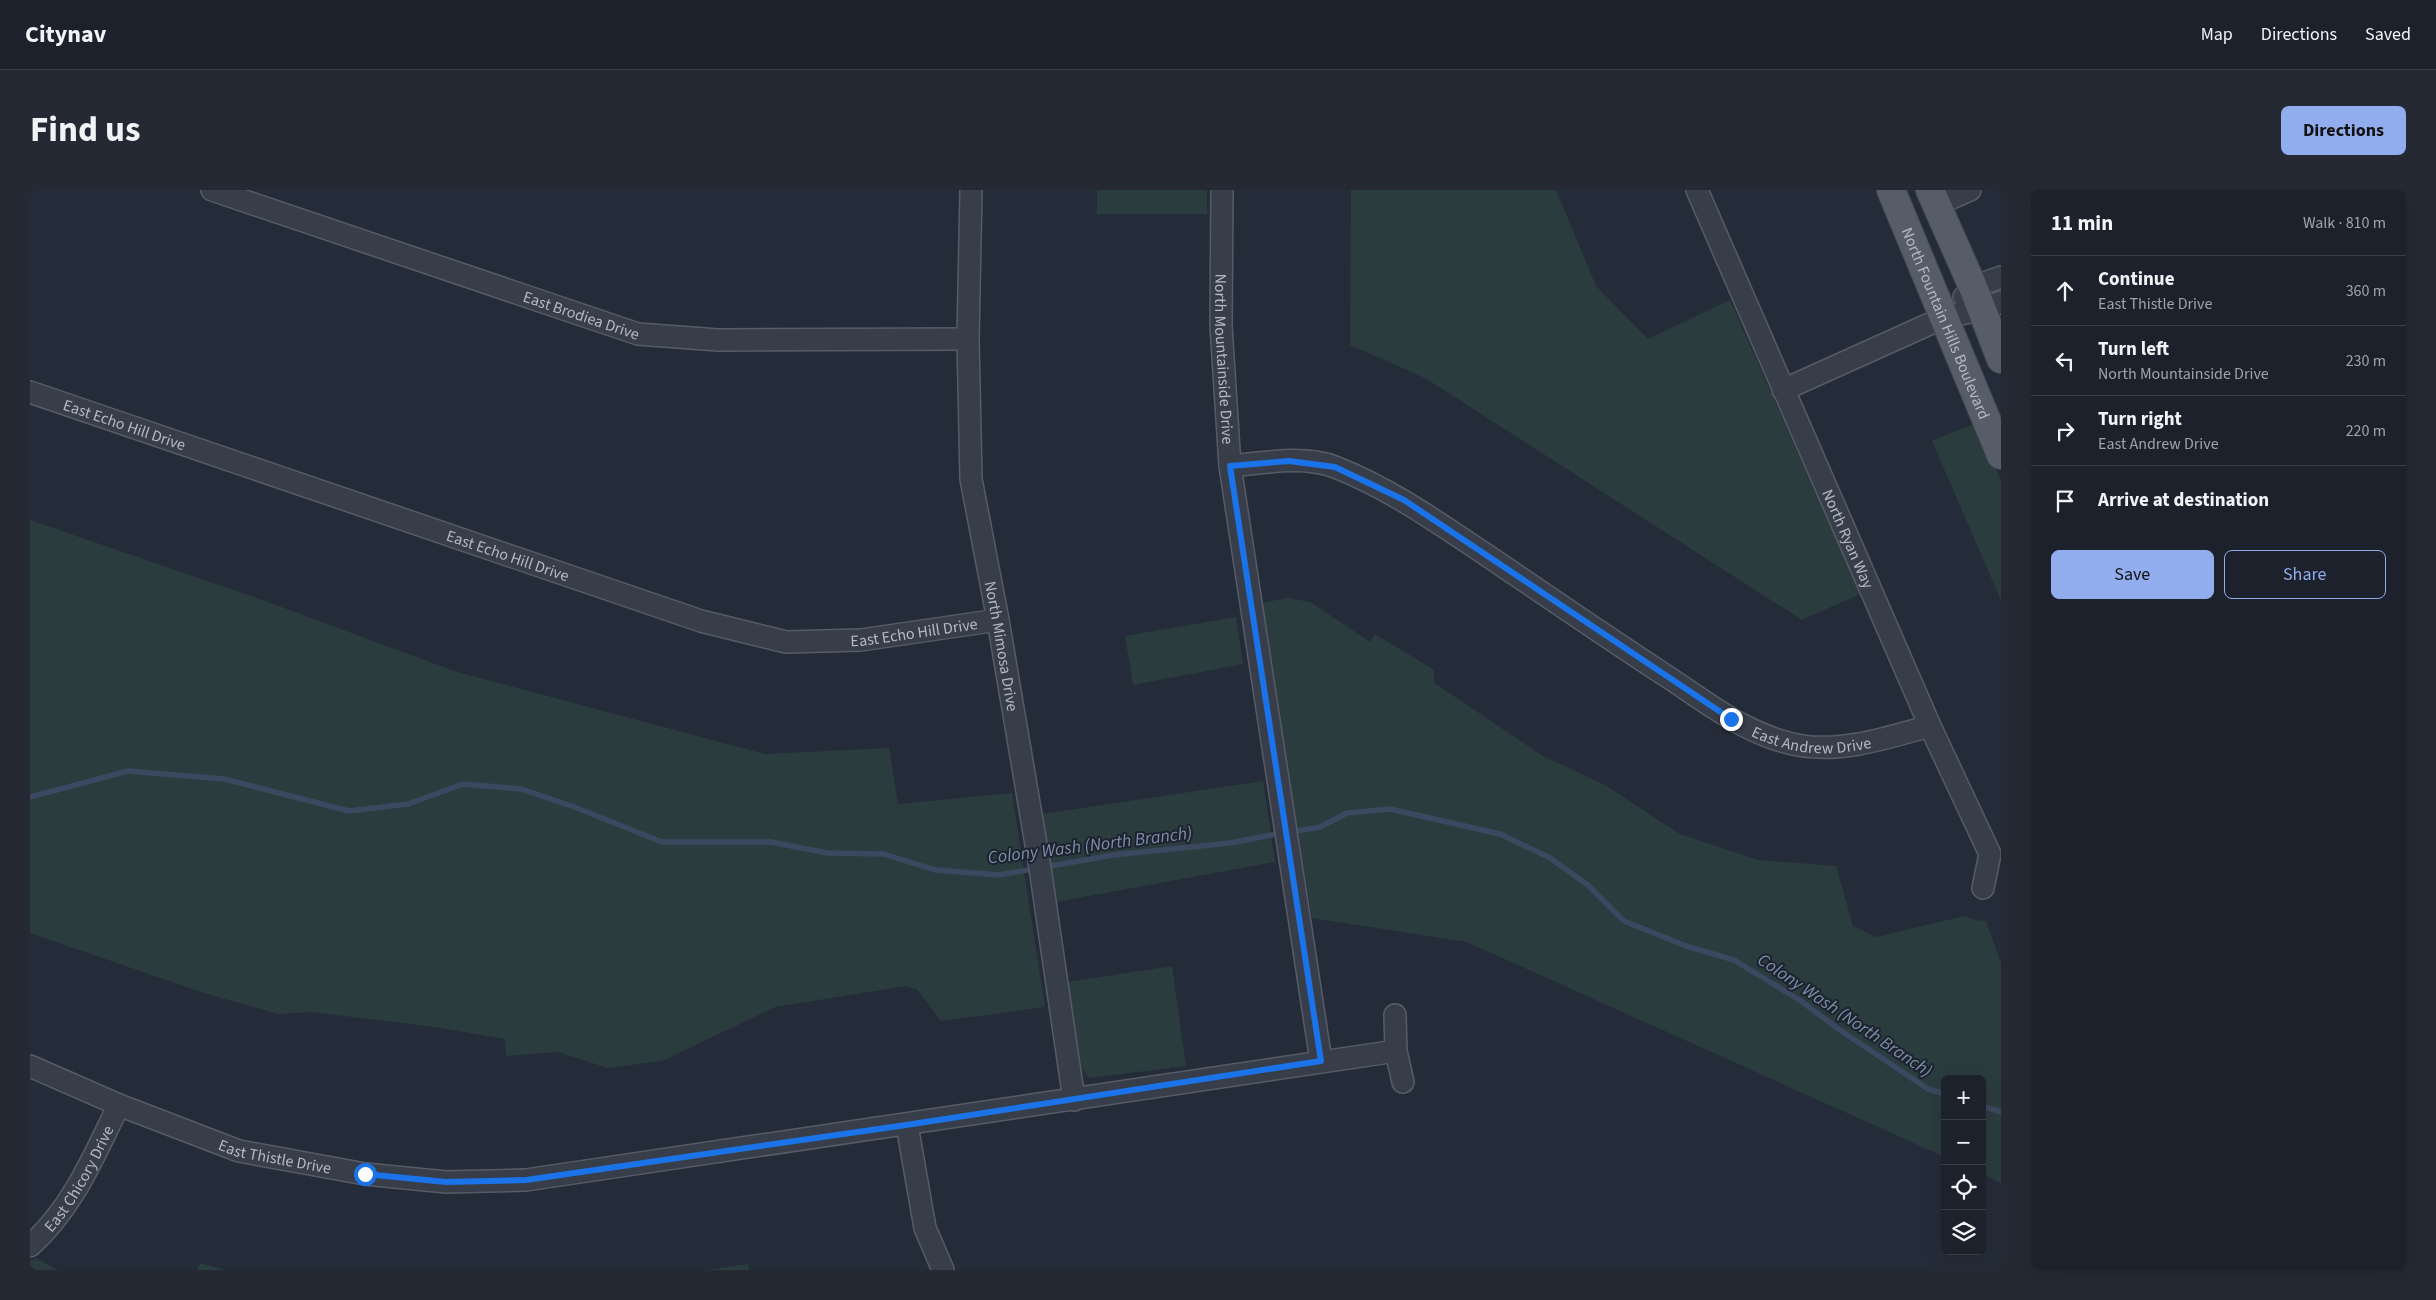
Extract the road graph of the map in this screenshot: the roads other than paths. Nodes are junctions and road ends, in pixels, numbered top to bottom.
1 (212, 190) edge
2 (971, 190) edge
3 (1222, 190) edge
4 (1698, 190) edge
5 (1891, 190) edge
6 (1970, 190) edge
7 (1933, 197) edge
8 (2001, 277) edge
9 (1985, 300) edge
10 (1945, 317) junction
11 (968, 339) junction
12 (2001, 359) edge
13 (1783, 390) junction
14 (30, 392) edge
15 (2001, 455) edge
16 (1230, 466) junction
17 (998, 620) junction
18 (1930, 726) junction
19 (1983, 888) dead end
20 (1395, 1015) dead end
21 (1396, 1051) junction
22 (1321, 1061) junction
23 (30, 1066) edge
24 (1403, 1082) dead end
25 (1074, 1100) junction
26 (119, 1105) junction
27 (906, 1125) junction
28 (30, 1246) edge
29 (943, 1270) edge

1 - 11 street, East Brodiea Drive
2 - 11 street, North Mimosa Drive
3 - 16 street, North Mountainside Drive
4 - 13 street, North Ryan Way
5 - 10 main road, North Fountain Hills Boulevard
6 - 7 street
7 - 9 main road
8 - 9 street
9 - 10 street
9 - 12 main road
10 - 13 street
10 - 15 main road, North Fountain Hills Boulevard
11 - 17 street, North Mimosa Drive
13 - 18 street, North Ryan Way
14 - 17 street, East Echo Hill Drive
16 - 18 street, East Andrew Drive
16 - 22 street, North Mountainside Drive
17 - 25 street, North Mimosa Drive
18 - 19 street, North Ryan Way
20 - 21 street
21 - 22 street, East Thistle Drive
21 - 24 street
22 - 25 street, East Thistle Drive
23 - 26 street, East Thistle Drive
25 - 27 street, East Thistle Drive
26 - 27 street, East Thistle Drive
26 - 28 street, East Chicory Drive
27 - 29 street

